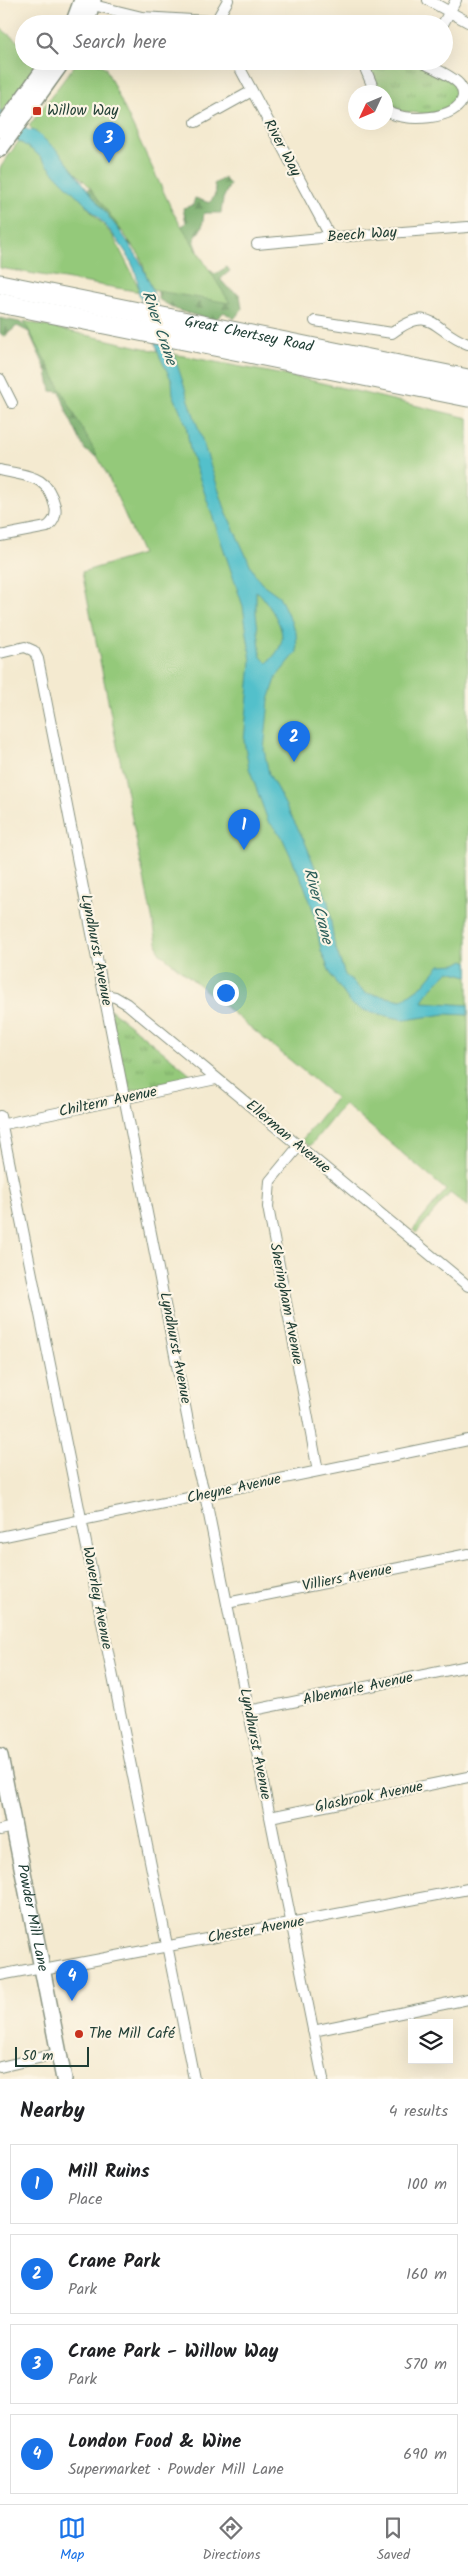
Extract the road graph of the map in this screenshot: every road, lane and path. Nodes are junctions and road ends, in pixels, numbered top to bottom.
1 (228, 0) edge
2 (428, 0) edge
3 (456, 0) edge
4 (87, 2) edge
5 (450, 12) junction
6 (79, 15) edge
7 (86, 15) edge
8 (135, 15) edge
9 (220, 15) edge
10 (448, 15) edge
11 (468, 22) edge
12 (51, 70) edge
13 (241, 70) edge
14 (366, 70) edge
15 (437, 70) edge
16 (372, 85) edge
17 (252, 92) junction
18 (30, 97) junction
19 (393, 116) edge
20 (196, 122) dead end
21 (0, 130) edge
22 (0, 148) edge
23 (468, 227) edge
24 (329, 234) junction
25 (257, 244) dead end
26 (0, 284) edge
27 (0, 303) edge
28 (315, 321) dead end
29 (468, 344) edge
30 (0, 379) edge
31 (468, 379) edge
32 (468, 397) edge
33 (12, 402) dead end
34 (0, 470) edge
35 (0, 536) edge
36 (0, 653) edge
37 (105, 995) junction
38 (216, 1079) junction
39 (126, 1098) junction
40 (1, 1122) edge
41 (298, 1147) junction
42 (468, 1286) edge
43 (468, 1440) edge
44 (318, 1471) junction
45 (205, 1495) junction
46 (81, 1521) junction
47 (0, 1537) edge
48 (468, 1554) edge
49 (227, 1602) junction
50 (468, 1666) edge
51 (248, 1711) junction
52 (0, 1756) edge
53 (468, 1777) edge
54 (270, 1818) junction
55 (7, 1828) edge
56 (468, 1889) edge
57 (291, 1924) junction
58 (166, 1945) junction
59 (43, 1969) junction
60 (0, 1975) edge
61 (468, 1999) edge
62 (313, 2031) junction
63 (60, 2053) junction
64 (0, 2067) edge
65 (64, 2079) edge
66 (194, 2079) edge
67 (323, 2079) edge

1 - 9 street
2 - 5 street
3 - 5 street
4 - 6 street
4 - 7 street
4 - 8 street
5 - 10 street
5 - 11 street
12 - 18 street
13 - 17 street, River Way
14 - 16 street
15 - 19 street
17 - 20 street
17 - 24 street, River Way
18 - 21 street
18 - 22 street
23 - 24 street, Beech Way
24 - 25 street, Beech Way
26 - 31 highway, Great Chertsey Road
27 - 32 highway, Great Chertsey Road
28 - 29 street
30 - 33 street
34 - 35 street
36 - 37 street, Lyndhurst Avenue
37 - 38 street, Ellerman Avenue
37 - 39 street, Lyndhurst Avenue
38 - 39 street, Chiltern Avenue
38 - 41 street, Ellerman Avenue
39 - 40 street, Chiltern Avenue
39 - 45 street, Lyndhurst Avenue
40 - 46 street, Waverley Avenue
41 - 42 street, Ellerman Avenue
41 - 44 street, Sheringham Avenue
43 - 44 street, Cheyne Avenue
44 - 45 street, Cheyne Avenue
45 - 46 street, Cheyne Avenue
45 - 49 street, Lyndhurst Avenue
46 - 47 street, Cheyne Avenue
46 - 58 street, Waverley Avenue
48 - 49 street, Villiers Avenue
49 - 51 street, Lyndhurst Avenue
50 - 51 street, Albemarle Avenue
51 - 54 street, Lyndhurst Avenue
52 - 55 street, Powder Mill Lane
53 - 54 street, Glasbrook Avenue
54 - 57 street, Lyndhurst Avenue
55 - 59 street, Powder Mill Lane
56 - 57 street, Chester Avenue
57 - 58 street, Chester Avenue
57 - 62 street, Lyndhurst Avenue
58 - 59 street, Chester Avenue
58 - 66 street, Waverley Avenue
59 - 60 street, Chester Avenue
59 - 63 street, Powder Mill Lane
61 - 62 street
62 - 67 street, Lyndhurst Avenue
63 - 64 street
63 - 65 street, Powder Mill Lane

